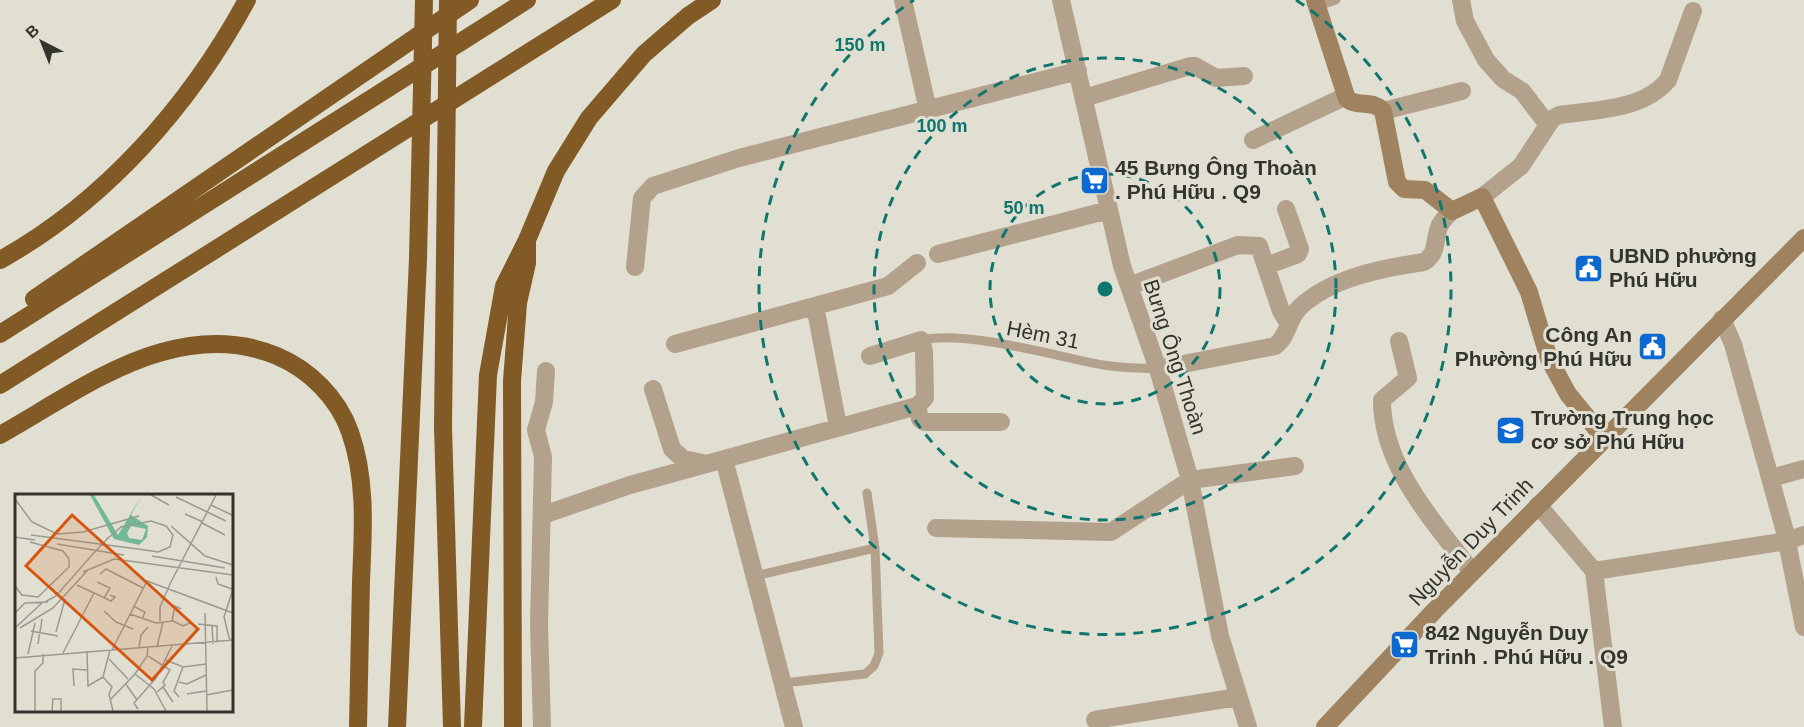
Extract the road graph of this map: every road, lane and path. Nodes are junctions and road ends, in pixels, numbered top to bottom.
1 (247, 0) edge
2 (424, 0) edge
3 (448, 0) edge
4 (470, 0) edge
5 (526, 0) edge
6 (612, 0) edge
7 (712, 0) edge
8 (903, 0) edge
9 (1061, 0) edge
10 (1336, 0) edge
11 (1461, 0) edge
12 (1316, 3) edge
13 (1693, 11) dead end
14 (1078, 71) junction
15 (1244, 76) dead end
16 (1462, 91) dead end
17 (1346, 96) junction
18 (1084, 98) junction
19 (928, 110) junction
20 (1383, 111) junction
21 (1548, 125) junction
22 (1252, 140) dead end
23 (1482, 197) junction
24 (1286, 209) dead end
25 (1109, 210) junction
26 (1452, 211) junction
27 (1804, 238) edge
28 (527, 240) junction
29 (938, 254) dead end
30 (0, 260) edge
31 (917, 263) dead end
32 (1266, 266) junction
33 (635, 267) dead end
34 (1129, 286) junction
35 (815, 306) junction
36 (1722, 319) junction
37 (0, 323) edge
38 (1289, 324) junction
39 (0, 334) edge
40 (921, 340) junction
41 (1399, 341) dead end
42 (675, 344) dead end
43 (870, 356) dead end
44 (1158, 369) junction
45 (546, 371) dead end
46 (0, 385) edge
47 (653, 389) dead end
48 (917, 406) junction
49 (1001, 422) dead end
50 (838, 426) junction
51 (0, 435) edge
52 (1604, 438) junction
53 (724, 459) junction
54 (704, 464) junction
55 (1295, 466) dead end
56 (1804, 469) edge
57 (1770, 478) junction
58 (1190, 480) junction
59 (867, 493) dead end
60 (1538, 505) junction
61 (543, 515) junction
62 (936, 528) dead end
63 (1796, 538) edge
64 (874, 548) junction
65 (1594, 571) junction
66 (1472, 572) junction
67 (754, 576) junction
68 (1804, 627) edge
69 (783, 683) junction
70 (1238, 697) junction
71 (1095, 720) dead end
72 (358, 727) edge
73 (397, 727) edge
74 (452, 727) edge
75 (473, 727) edge
76 (513, 727) edge
77 (542, 727) edge
78 (794, 727) edge
79 (1248, 727) edge
80 (1325, 727) edge
81 (1612, 727) edge

1 - 30 highway
2 - 73 highway
3 - 74 highway
4 - 37 highway, bridge
5 - 39 highway, bridge
6 - 46 highway, bridge
7 - 28 highway
8 - 19 street
9 - 14 street, Bưng Ông Thoàn
10 - 12 lane
11 - 21 street
12 - 17 main road
13 - 21 street
14 - 18 street, Bưng Ông Thoàn
14 - 19 street
15 - 18 street
16 - 20 street
17 - 20 main road
17 - 22 street
18 - 25 street, Bưng Ông Thoàn
19 - 33 street
20 - 26 main road
21 - 23 street
23 - 26 main road
23 - 52 main road
24 - 32 street
25 - 29 street
25 - 34 street, Bưng Ông Thoàn
26 - 38 street
27 - 36 main road, Nguyễn Duy Trinh
28 - 75 highway
28 - 76 highway
31 - 35 street
32 - 34 street
32 - 38 street
34 - 44 street, Bưng Ông Thoàn
35 - 42 street
35 - 50 street
36 - 52 main road, Nguyễn Duy Trinh
36 - 57 street
38 - 44 street
40 - 43 street
40 - 44 lane, Hèm 31
40 - 48 street
41 - 66 street
44 - 58 street, Bưng Ông Thoàn
45 - 61 street
47 - 54 street
48 - 49 street
48 - 50 street
50 - 53 street
51 - 72 highway
52 - 60 main road, Nguyễn Duy Trinh
53 - 54 street
53 - 67 street
54 - 61 street
55 - 58 street
56 - 57 street
57 - 63 street
58 - 62 street
58 - 70 street, Bưng Ông Thoàn
59 - 64 lane
60 - 65 street
60 - 66 main road, Nguyễn Duy Trinh
61 - 77 street
63 - 65 street
63 - 68 street
64 - 67 lane
64 - 69 lane
65 - 81 street
66 - 80 main road, Nguyễn Duy Trinh
67 - 69 street
69 - 78 street
70 - 71 street
70 - 79 street, Bưng Ông Thoàn

